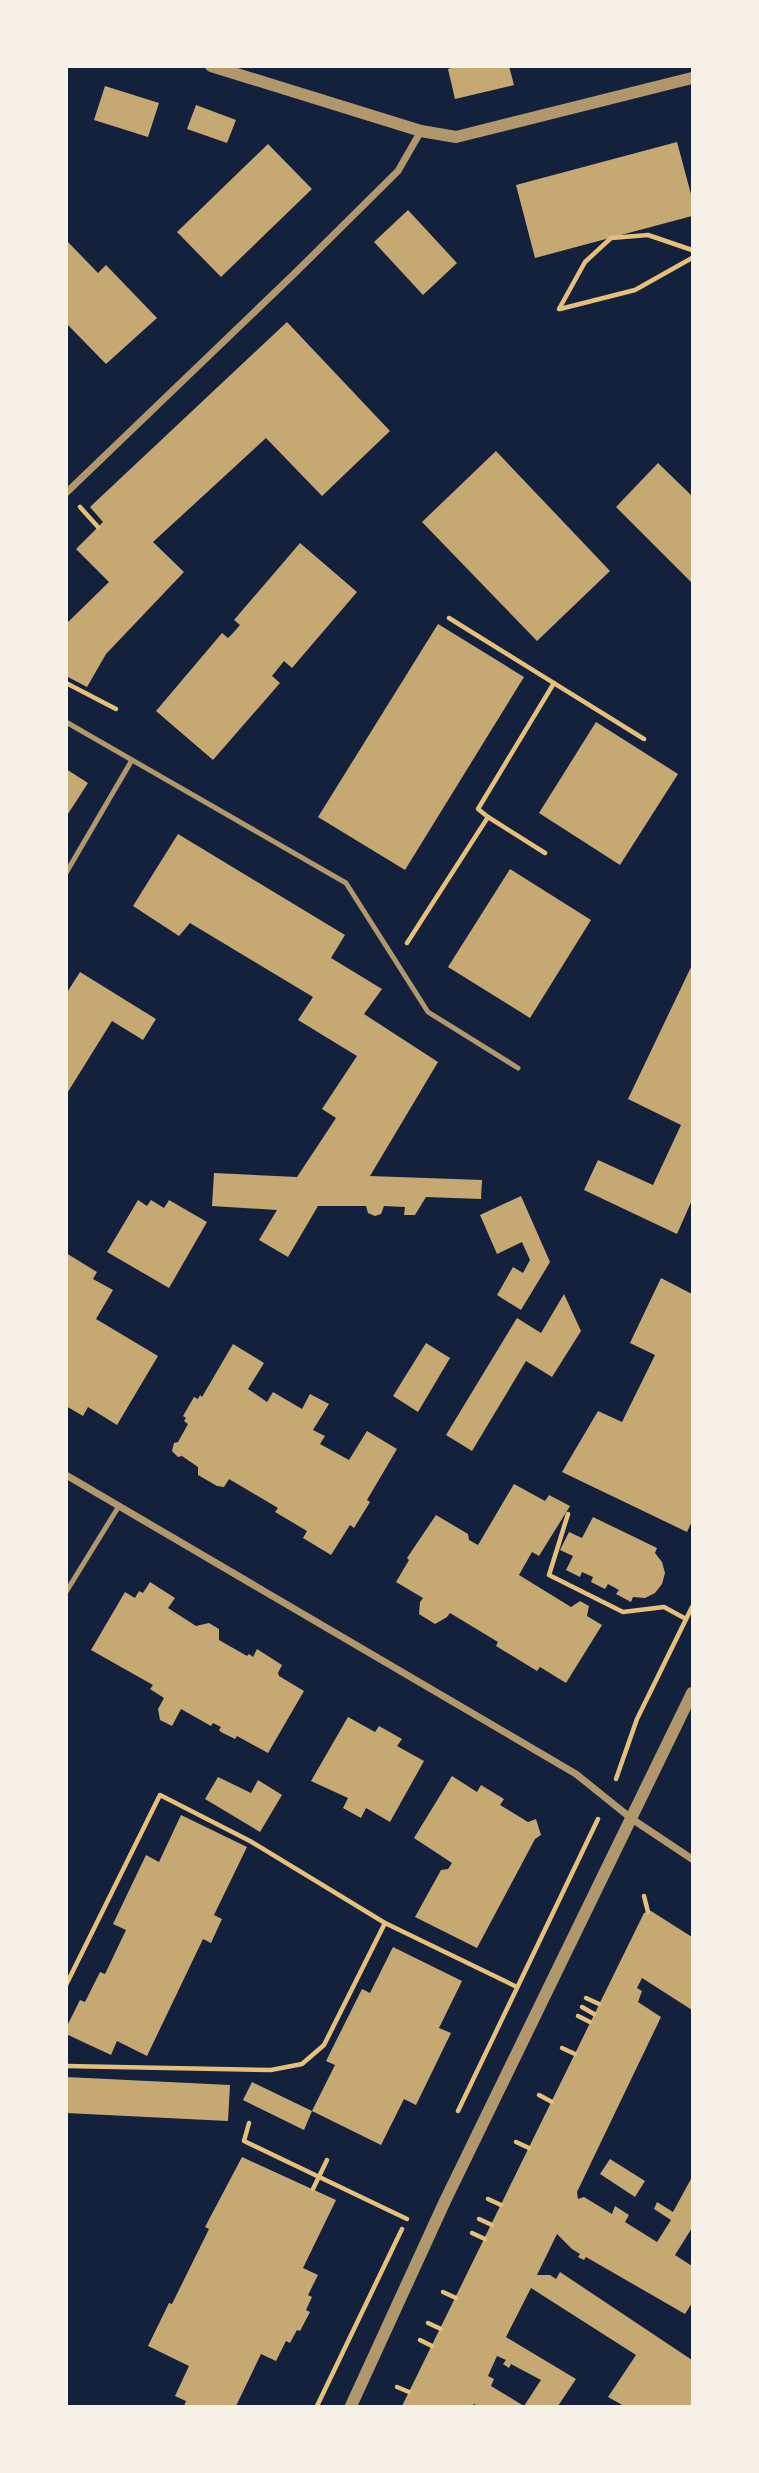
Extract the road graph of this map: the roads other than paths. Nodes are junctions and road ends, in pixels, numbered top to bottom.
1 (211, 66) edge
2 (692, 78) edge
3 (421, 131) junction
4 (66, 493) edge
5 (66, 722) edge
6 (132, 760) junction
7 (66, 873) edge
8 (518, 1068) dead end
9 (66, 1475) edge
10 (119, 1506) junction
11 (66, 1592) edge
12 (692, 1693) edge
13 (632, 1819) junction
14 (692, 1859) edge
15 (351, 2406) edge

1 - 3 street
2 - 3 street
3 - 4 street
5 - 6 lane
6 - 7 lane
6 - 8 lane
9 - 10 street
10 - 11 lane
10 - 13 street
12 - 13 street
13 - 14 street
13 - 15 street

